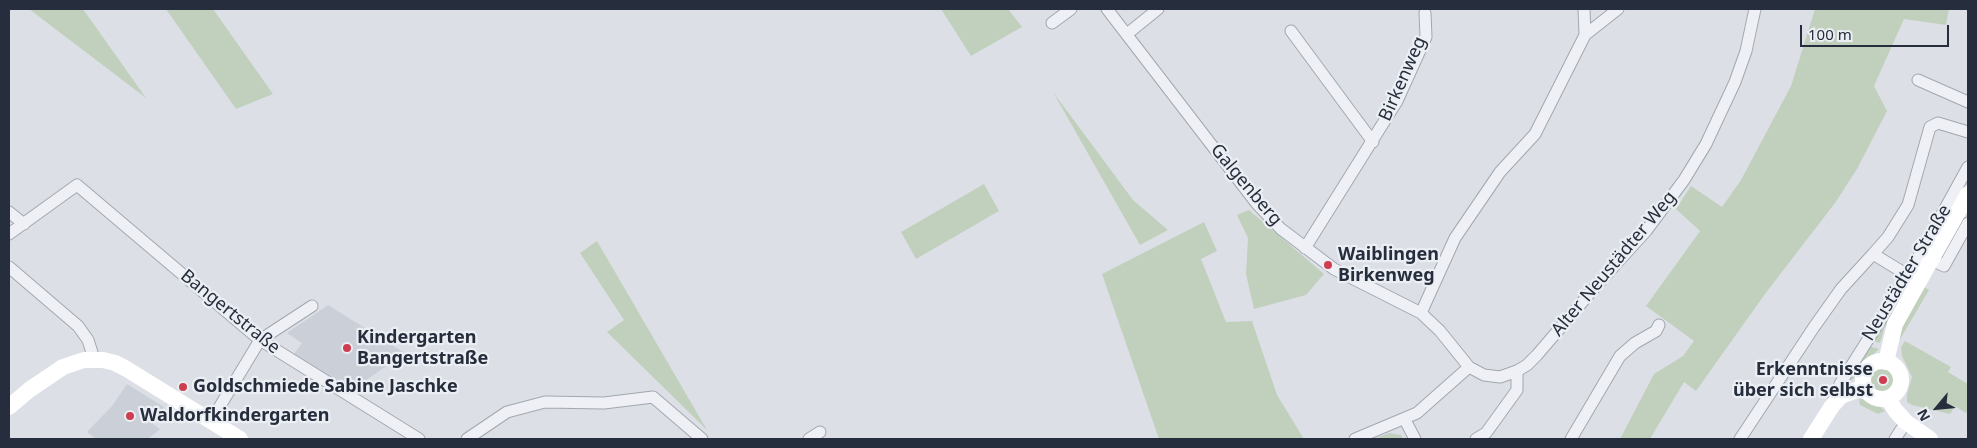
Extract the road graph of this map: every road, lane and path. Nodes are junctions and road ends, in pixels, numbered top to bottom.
1 (1071, 9) edge
2 (1107, 9) edge
3 (1158, 9) edge
4 (1584, 9) edge
5 (1618, 9) edge
6 (1755, 9) edge
7 (1425, 13) dead end
8 (1052, 23) dead end
9 (1291, 31) dead end
10 (1127, 34) junction
11 (1585, 35) junction
12 (1918, 80) dead end
13 (1968, 102) edge
14 (1968, 132) edge
15 (1373, 142) junction
16 (1968, 167) edge
17 (1968, 194) edge
18 (9, 212) edge
19 (1968, 223) edge
20 (24, 224) junction
21 (9, 234) edge
22 (1305, 248) junction
23 (1873, 254) junction
24 (1932, 260) junction
25 (9, 267) edge
26 (1913, 279) junction
27 (312, 306) dead end
28 (1421, 313) junction
29 (1659, 325) dead end
30 (260, 340) junction
31 (94, 359) junction
32 (1886, 362) junction
33 (1469, 367) junction
34 (1517, 371) junction
35 (1864, 387) junction
36 (1888, 398) junction
37 (1832, 406) junction
38 (9, 407) edge
39 (1405, 420) junction
40 (211, 421) junction
41 (1906, 422) junction
42 (820, 432) dead end
43 (240, 439) edge
44 (419, 439) edge
45 (467, 439) edge
46 (702, 439) edge
47 (809, 439) edge
48 (1355, 439) edge
49 (1415, 439) edge
50 (1476, 439) edge
51 (1571, 439) edge
52 (1740, 439) edge
53 (1811, 439) edge
54 (1895, 439) edge
55 (1930, 439) edge

1 - 8 street
2 - 10 street, Galgenberg
3 - 10 street
4 - 11 street
5 - 11 street
6 - 34 street, Alter Neustädter Weg
7 - 15 street, Birkenweg
9 - 15 street, Birkenweg
10 - 22 street, Galgenberg
11 - 28 street
12 - 13 street
14 - 23 street
15 - 22 street, Birkenweg
16 - 26 street, Neustädter Straße
17 - 24 street, Neustädter Straße
18 - 20 street
19 - 24 street, Neustädter Straße
20 - 21 street
20 - 30 street, Bangertstraße
22 - 28 street, Galgenberg
23 - 26 street
23 - 52 street
24 - 26 street, Neustädter Straße
25 - 31 street
26 - 32 street, Neustädter Straße
26 - 37 street, Neustädter Straße
27 - 30 street
28 - 33 street, Galgenberg
29 - 51 street
30 - 40 street
30 - 44 street, Bangertstraße
31 - 38 street
31 - 40 street
32 - 35 street
32 - 36 street
33 - 34 street, Alter Neustädter Weg
33 - 39 street
34 - 50 street
35 - 36 street
35 - 37 street, Neustädter Straße
36 - 41 street
37 - 53 street, Neustädter Straße
39 - 48 street
39 - 49 street
40 - 43 street
41 - 54 street
41 - 55 street
42 - 47 street
45 - 46 street

